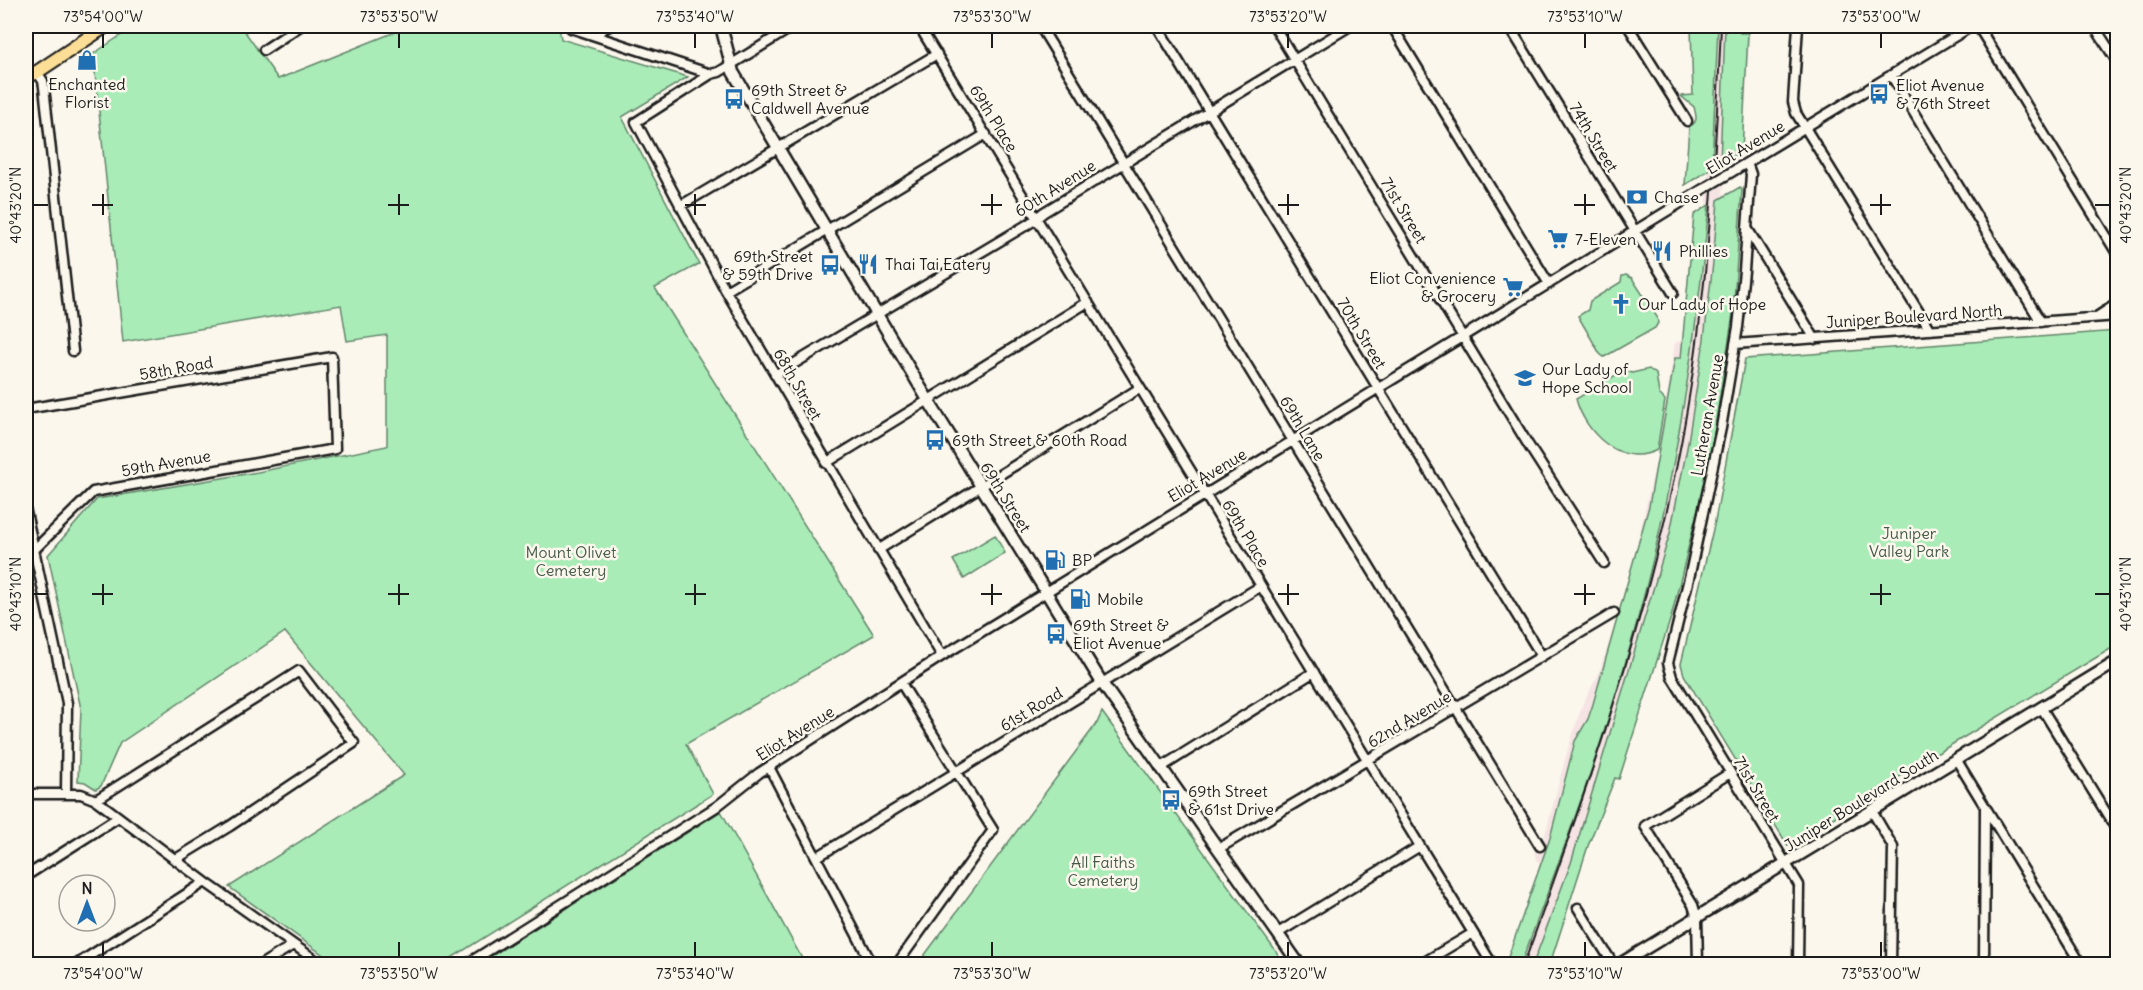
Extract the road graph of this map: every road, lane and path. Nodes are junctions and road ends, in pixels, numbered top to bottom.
1 (106, 26) edge
2 (300, 26) edge
3 (570, 26) edge
4 (609, 26) edge
5 (721, 26) edge
6 (794, 26) edge
7 (919, 26) edge
8 (1040, 26) edge
9 (1157, 26) edge
10 (1274, 26) edge
11 (1350, 26) edge
12 (1392, 26) edge
13 (1509, 26) edge
14 (1628, 26) edge
15 (1798, 26) edge
16 (1972, 26) edge
17 (1978, 26) edge
18 (2094, 26) edge
19 (593, 35) junction
20 (264, 50) dead end
21 (937, 54) junction
22 (1295, 59) junction
23 (2118, 63) edge
24 (731, 66) junction
25 (711, 74) junction
26 (31, 75) edge
27 (1891, 75) junction
28 (26, 81) edge
29 (1210, 112) junction
30 (1687, 121) dead end
31 (1805, 128) junction
32 (986, 134) junction
33 (778, 148) junction
34 (1747, 163) junction
35 (1124, 164) junction
36 (680, 206) junction
37 (1036, 218) junction
38 (1747, 227) junction
39 (827, 231) junction
40 (1634, 232) junction
41 (2118, 255) edge
42 (1549, 284) junction
43 (726, 291) junction
44 (1673, 293) dead end
45 (1088, 302) junction
46 (2118, 303) edge
47 (877, 314) junction
48 (2118, 316) edge
49 (2095, 318) junction
50 (2041, 322) junction
51 (1930, 330) junction
52 (1463, 336) junction
53 (1815, 339) junction
54 (1735, 345) junction
55 (73, 351) dead end
56 (775, 375) junction
57 (1140, 388) junction
58 (1378, 388) junction
59 (928, 400) junction
60 (26, 409) edge
61 (1292, 440) junction
62 (335, 449) joint
63 (826, 463) junction
64 (980, 485) junction
65 (1205, 494) junction
66 (26, 512) edge
67 (30, 550) edge
68 (878, 550) junction
69 (1604, 563) dead end
70 (1261, 586) junction
71 (1047, 591) junction
72 (1614, 613) dead end
73 (1541, 655) junction
74 (942, 656) junction
75 (2118, 661) edge
76 (1669, 669) joint
77 (1314, 672) junction
78 (901, 683) junction
79 (1102, 683) junction
80 (2041, 707) junction
81 (1456, 709) junction
82 (1956, 759) junction
83 (1368, 761) junction
84 (769, 767) junction
85 (1160, 768) junction
86 (957, 771) junction
87 (1730, 774) junction
88 (26, 794) edge
89 (66, 794) junction
90 (96, 800) junction
91 (1985, 808) junction
92 (1872, 811) junction
93 (117, 818) junction
94 (2118, 832) edge
95 (1420, 846) junction
96 (1540, 846) dead end
97 (1218, 849) junction
98 (817, 857) junction
99 (176, 859) junction
100 (1785, 864) junction
101 (26, 876) edge
102 (206, 882) junction
103 (1578, 908) dead end
104 (1697, 918) junction
105 (1278, 933) junction
106 (1473, 933) junction
107 (293, 945) junction
108 (77, 964) edge
109 (262, 964) edge
110 (321, 964) edge
111 (467, 964) edge
112 (872, 964) edge
113 (897, 964) edge
114 (1299, 964) edge
115 (1421, 964) edge
116 (1492, 964) edge
117 (1613, 964) edge
118 (1620, 964) edge
119 (1698, 964) edge
120 (1798, 964) edge
121 (1891, 964) edge
122 (1984, 964) edge
123 (2081, 964) edge

1 - 26 main road
2 - 20 street
3 - 19 street
4 - 19 street
5 - 24 main road, 69th Street
6 - 24 street
7 - 21 street, 69th Place
8 - 35 street, 69th Lane
9 - 29 street, 70th Street
10 - 22 street, 71st Street
11 - 22 street, 60th Avenue
12 - 42 street
13 - 40 street, 74th Street
14 - 30 street
15 - 31 street
16 - 27 street, Eliot Avenue
17 - 41 street
18 - 23 street
19 - 25 street
21 - 32 street, 69th Place
21 - 33 street
22 - 29 street, 60th Avenue
22 - 52 street, 71st Street
24 - 25 street
24 - 33 main road, 69th Street
25 - 36 street, 68th Street
26 - 28 main road
26 - 55 street
27 - 31 street, Eliot Avenue
27 - 50 street
29 - 35 street, 60th Avenue
29 - 58 street, 70th Street
31 - 34 street, Eliot Avenue
31 - 51 street
32 - 37 street, 69th Place
32 - 39 street
33 - 36 street
33 - 39 main road, 69th Street
34 - 38 street, Lutheran Avenue
34 - 40 street, Eliot Avenue, bridge
35 - 37 street, 60th Avenue
35 - 61 street, 69th Lane
36 - 43 street, 68th Street
37 - 45 street, 69th Place
37 - 47 street, 60th Avenue
38 - 53 street
38 - 54 street, Lutheran Avenue
39 - 43 street
39 - 47 main road, 69th Street
40 - 42 street, Eliot Avenue
40 - 44 street, 74th Street
42 - 52 street, Eliot Avenue
43 - 56 street, 68th Street
45 - 57 street, 69th Place
45 - 59 street
46 - 49 street, Juniper Boulevard North
47 - 56 street, 60th Avenue
47 - 59 main road, 69th Street
48 - 49 street, Juniper Boulevard North
49 - 50 street, Juniper Boulevard North
50 - 51 street, Juniper Boulevard North
51 - 53 street, Juniper Boulevard North
52 - 58 street, Eliot Avenue
52 - 69 street, 71st Street
53 - 54 street, Juniper Boulevard North
54 - 76 street, Lutheran Avenue
56 - 63 street, 68th Street
57 - 64 street
57 - 65 street, 69th Place
58 - 61 street, Eliot Avenue
58 - 73 street, 70th Street
59 - 63 street
59 - 64 main road, 69th Street
60 - 62 street, 58th Road
61 - 65 street, Eliot Avenue
61 - 81 street, 69th Lane
62 - 67 street, 59th Avenue
63 - 68 street, 68th Street
64 - 68 street
64 - 71 main road, 69th Street
65 - 70 street, 69th Place
65 - 71 street, Eliot Avenue
66 - 67 street
67 - 89 street
68 - 74 street, 68th Street
70 - 77 street, 69th Place
70 - 79 street, 61st Road
71 - 74 street, Eliot Avenue
71 - 79 main road, 69th Street
72 - 73 street, 62nd Avenue
73 - 81 street, 62nd Avenue
74 - 78 street, Eliot Avenue
75 - 80 main road, Juniper Boulevard South
76 - 87 street, 71st Street
77 - 83 street, 69th Place
77 - 85 street
78 - 84 street, Eliot Avenue
78 - 86 street
79 - 85 main road, 69th Street
79 - 86 street, 61st Road
80 - 82 main road, Juniper Boulevard South
80 - 94 street
81 - 83 street, 62nd Avenue
81 - 96 street, 69th Lane
82 - 91 street
82 - 92 main road, Juniper Boulevard South
83 - 95 street, 69th Place
83 - 97 street, 62nd Avenue
84 - 98 street
84 - 111 street, Eliot Avenue
85 - 97 main road, 69th Street
86 - 98 street, 61st Road
86 - 113 street
87 - 100 street, 71st Street
87 - 104 street
88 - 89 street
89 - 90 street
90 - 93 street
90 - 99 street
91 - 122 street
91 - 123 street
92 - 100 main road, Juniper Boulevard South
92 - 121 street
93 - 99 street
93 - 101 street
95 - 105 street
95 - 106 street, 69th Place
97 - 105 main road, 69th Street
98 - 112 street
99 - 102 street
100 - 104 main road, Juniper Boulevard South
100 - 120 street, 71st Street
102 - 107 street
102 - 108 street
103 - 117 street
104 - 118 main road, Juniper Boulevard South
104 - 119 street
105 - 114 main road, 69th Street
106 - 115 street
106 - 116 street, 69th Place
107 - 109 street
107 - 110 street

